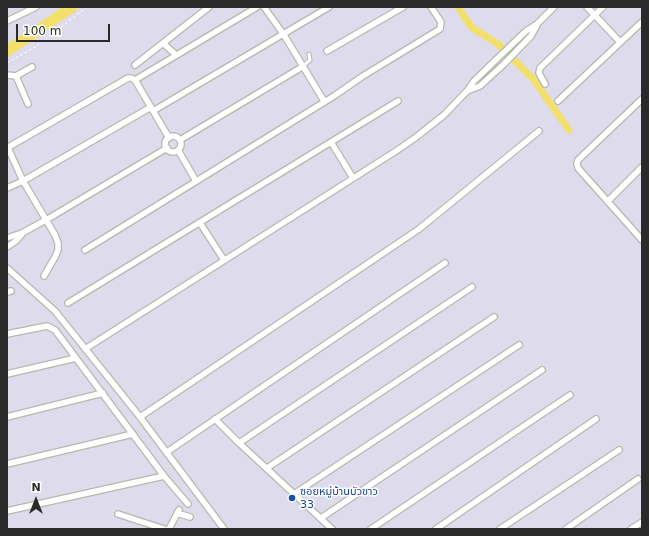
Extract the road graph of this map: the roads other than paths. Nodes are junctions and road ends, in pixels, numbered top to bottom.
1 (36, 7) edge
2 (209, 7) edge
3 (258, 7) edge
4 (264, 7) edge
5 (329, 7) edge
6 (402, 7) edge
7 (431, 7) edge
8 (554, 7) edge
9 (587, 7) edge
10 (603, 7) edge
11 (26, 9) edge
12 (594, 16) junction
13 (7, 21) edge
14 (642, 22) edge
15 (537, 24) junction
16 (284, 35) junction
17 (620, 42) junction
18 (164, 44) junction
19 (328, 51) dead end
20 (309, 54) dead end
21 (176, 55) junction
22 (32, 66) dead end
23 (135, 66) dead end
24 (302, 67) junction
25 (7, 74) edge
26 (16, 76) junction
27 (135, 80) junction
28 (545, 84) dead end
29 (467, 91) junction
30 (642, 99) edge
31 (324, 101) junction
32 (398, 101) dead end
33 (558, 101) dead end
34 (28, 104) dead end
35 (152, 109) junction
36 (539, 131) dead end
37 (169, 138) junction
38 (180, 140) junction
39 (331, 142) junction
40 (8, 148) edge
41 (166, 148) junction
42 (178, 150) junction
43 (642, 168) edge
44 (353, 178) junction
45 (196, 181) junction
46 (23, 182) junction
47 (7, 188) edge
48 (608, 201) junction
49 (46, 220) junction
50 (200, 223) junction
51 (22, 233) junction
52 (641, 237) edge
53 (7, 238) edge
54 (7, 247) edge
55 (85, 250) dead end
56 (224, 260) junction
57 (445, 263) dead end
58 (7, 268) edge
59 (44, 276) dead end
60 (472, 287) dead end
61 (68, 303) dead end
62 (494, 317) dead end
63 (7, 334) edge
64 (519, 344) dead end
65 (85, 349) junction
66 (76, 358) junction
67 (542, 370) dead end
68 (7, 374) edge
69 (103, 393) junction
70 (570, 395) dead end
71 (7, 417) edge
72 (140, 417) junction
73 (215, 418) junction
74 (596, 419) dead end
75 (134, 434) junction
76 (239, 443) junction
77 (618, 450) dead end
78 (167, 452) junction
79 (7, 464) edge
80 (267, 468) junction
81 (164, 476) junction
82 (638, 479) dead end
83 (294, 494) junction
84 (188, 504) dead end
85 (7, 511) edge
86 (118, 514) dead end
87 (190, 517) dead end
88 (321, 518) junction
89 (642, 522) edge
90 (164, 529) edge
91 (169, 529) edge
92 (224, 529) edge
93 (332, 529) edge
94 (371, 529) edge
95 (436, 529) edge
96 (500, 529) edge
97 (566, 529) edge
98 (631, 529) edge

1 - 11 street
2 - 18 street
3 - 21 street
4 - 16 street
5 - 16 street
6 - 19 street
7 - 31 street
8 - 15 street
9 - 12 street
10 - 12 street
11 - 13 street
12 - 17 street
12 - 28 street
14 - 17 street
15 - 29 street
15 - 29 street
16 - 24 street
16 - 35 street
17 - 33 street
18 - 21 street
18 - 23 street
20 - 24 lane
21 - 27 street
22 - 26 street
24 - 31 street
24 - 38 street
25 - 26 street
26 - 34 street
27 - 35 street
27 - 40 street
29 - 44 street
30 - 48 street
31 - 45 street
32 - 39 street
35 - 37 street
35 - 46 street
36 - 72 street
37 - 38 street
37 - 41 street
38 - 42 street
39 - 44 street
39 - 50 street
40 - 46 street
41 - 42 street
41 - 49 street
42 - 45 street
43 - 48 street
44 - 56 street
45 - 55 street
46 - 47 street
46 - 49 street
48 - 52 street
49 - 51 street
49 - 59 street
50 - 56 street
50 - 61 street
51 - 53 street
51 - 54 street
56 - 65 street
57 - 73 street
58 - 65 street
60 - 76 street
62 - 80 street
63 - 66 street
64 - 83 street
65 - 72 street
66 - 68 street
66 - 69 street
67 - 88 street
69 - 71 street
69 - 75 street
70 - 94 street
72 - 78 street
73 - 76 street
73 - 78 street
74 - 95 street
75 - 79 street
75 - 81 street
76 - 80 street
77 - 96 street
78 - 92 street
80 - 83 street
81 - 84 street
81 - 85 street
82 - 97 street
83 - 88 street
86 - 90 street
87 - 91 street
88 - 93 street
89 - 98 street

